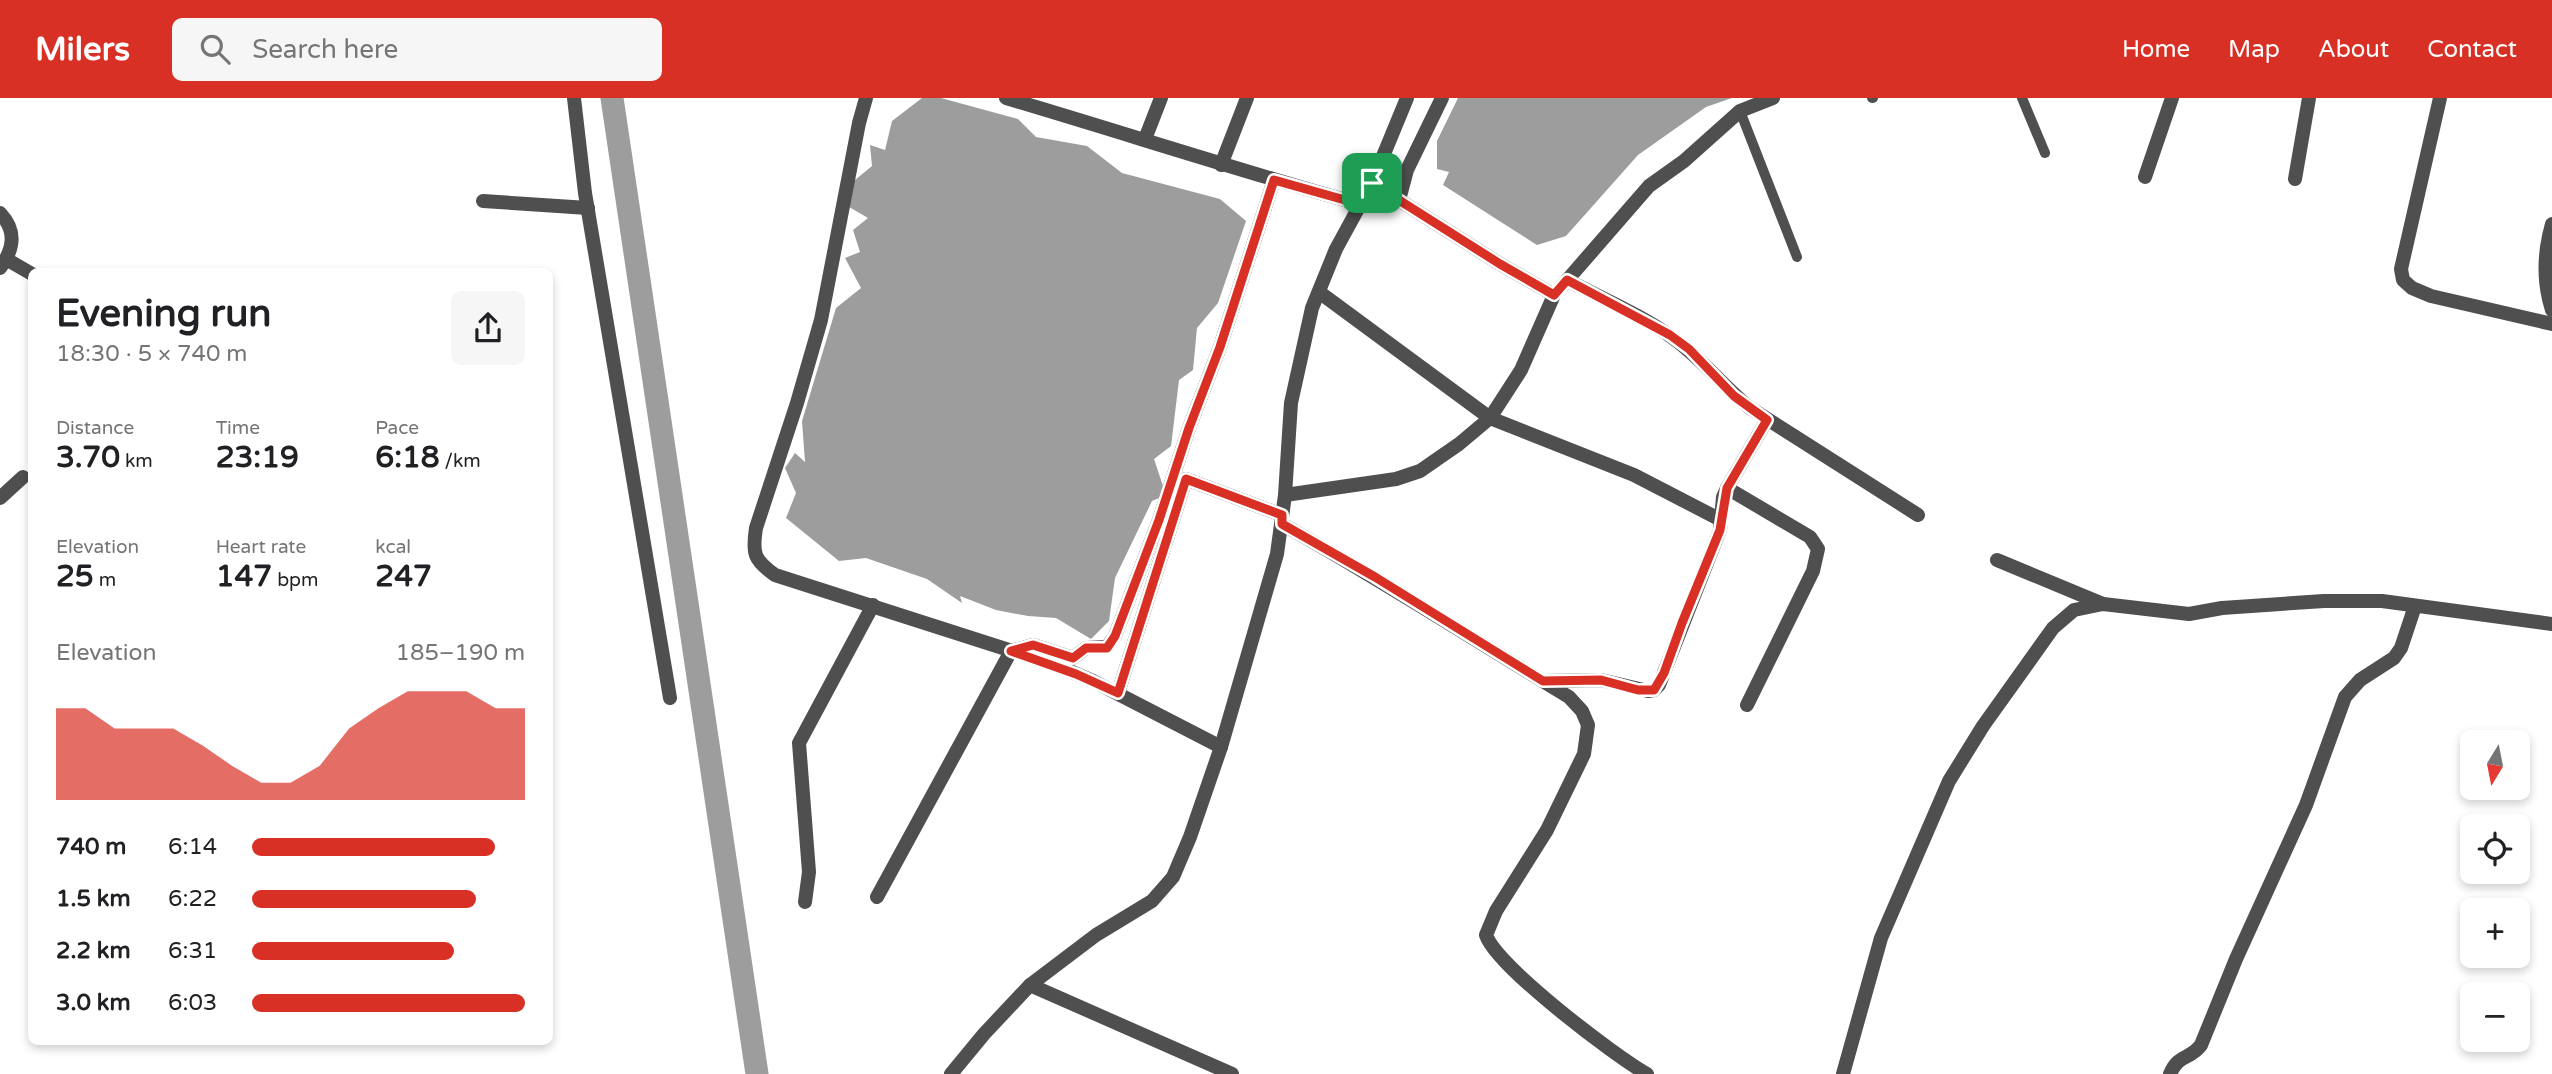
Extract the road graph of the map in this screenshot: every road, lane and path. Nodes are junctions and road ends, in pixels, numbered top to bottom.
1 (575, 98) edge
2 (866, 98) edge
3 (1009, 98) edge
4 (1161, 98) edge
5 (1247, 98) edge
6 (1408, 98) edge
7 (1442, 98) edge
8 (1773, 98) edge
9 (2022, 98) edge
10 (2172, 98) edge
11 (2309, 98) edge
12 (2440, 98) edge
13 (1740, 111) junction
14 (1145, 139) junction
15 (2045, 153) dead end
16 (1221, 165) junction
17 (2145, 177) dead end
18 (1274, 180) junction
19 (2295, 180) dead end
20 (1372, 183) junction
21 (1399, 200) junction
22 (483, 201) dead end
23 (1359, 204) junction
24 (588, 208) junction
25 (0, 213) edge
26 (2552, 224) edge
27 (1797, 257) dead end
28 (3, 263) edge
29 (28, 272) edge
30 (1567, 280) junction
31 (1319, 292) junction
32 (1554, 295) junction
33 (2552, 310) edge
34 (2552, 324) edge
35 (1490, 418) junction
36 (1767, 420) junction
37 (23, 477) dead end
38 (1727, 488) junction
39 (1284, 495) junction
40 (0, 498) edge
41 (1919, 515) dead end
42 (1282, 520) junction
43 (1721, 520) junction
44 (1997, 560) dead end
45 (2103, 604) junction
46 (873, 605) junction
47 (2415, 606) junction
48 (2552, 624) edge
49 (1011, 651) junction
50 (1543, 681) junction
51 (1118, 693) junction
52 (670, 698) dead end
53 (1747, 705) dead end
54 (1221, 747) junction
55 (877, 897) dead end
56 (806, 902) dead end
57 (1030, 985) junction
58 (951, 1074) edge
59 (1232, 1074) edge
60 (1647, 1074) edge
61 (1843, 1074) edge
62 (2170, 1074) edge

1 - 24 street
2 - 46 street
3 - 14 street
4 - 14 street
5 - 16 street
6 - 20 street
7 - 21 street
8 - 13 street
9 - 15 lane
10 - 17 street
11 - 19 street
12 - 34 street
13 - 27 lane
13 - 30 street
14 - 16 street
16 - 18 street
18 - 23 street
18 - 49 street
20 - 21 street
20 - 23 street
21 - 32 street
22 - 24 street
23 - 31 street
24 - 52 street
25 - 28 street
26 - 33 street
28 - 29 street
30 - 32 street
30 - 36 street
31 - 35 street
31 - 39 street
32 - 35 street
35 - 39 street
35 - 43 street
36 - 38 street
36 - 41 street
37 - 40 street
38 - 43 street
38 - 53 street
39 - 42 street
42 - 50 street
42 - 51 street
42 - 54 street
43 - 50 street
44 - 45 street
45 - 47 street
45 - 61 street
46 - 49 street
46 - 56 street
47 - 48 street
47 - 62 street
49 - 51 street
49 - 55 street
50 - 60 street
51 - 54 street
54 - 57 street
57 - 58 street
57 - 59 street

